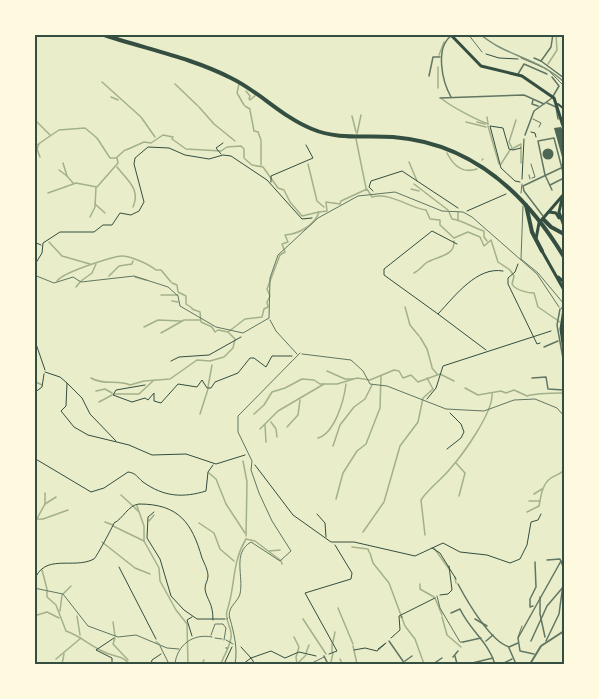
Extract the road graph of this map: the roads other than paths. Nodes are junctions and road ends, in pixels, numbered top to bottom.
1 (101, 34) edge
2 (106, 34) edge
3 (468, 34) edge
4 (553, 34) edge
5 (451, 35) edge
6 (482, 52) road end
7 (439, 57) junction
8 (521, 58) road end
9 (534, 58) dead end
10 (541, 61) junction
11 (518, 74) junction
12 (547, 74) dead end
13 (429, 76) dead end
14 (553, 78) dead end
15 (564, 78) edge
16 (564, 86) edge
17 (451, 97) junction
18 (553, 97) junction
19 (440, 98) dead end
20 (533, 100) junction
21 (545, 103) junction
22 (559, 104) junction
23 (539, 107) junction
24 (564, 109) edge
25 (531, 118) junction
26 (558, 119) dead end
27 (539, 127) dead end
28 (564, 129) edge
29 (528, 130) road end
30 (531, 164) dead end
31 (562, 168) junction
32 (529, 175) dead end
33 (546, 176) junction
34 (564, 177) edge
35 (522, 184) dead end
36 (550, 185) junction
37 (552, 190) dead end
38 (521, 193) dead end
39 (564, 194) edge
40 (522, 199) junction
41 (534, 203) junction
42 (544, 217) junction
43 (563, 222) edge
44 (564, 234) edge
45 (542, 251) junction
46 (564, 255) edge
47 (553, 271) junction
48 (34, 275) edge
49 (564, 282) edge
50 (564, 290) edge
51 (561, 309) edge
52 (564, 315) edge
53 (269, 318) junction
54 (559, 328) junction
55 (559, 340) junction
56 (564, 344) edge
57 (544, 347) dead end
58 (564, 353) edge
59 (297, 354) junction
60 (564, 364) edge
61 (532, 378) dead end
62 (564, 391) edge
63 (564, 416) edge
64 (547, 560) dead end
65 (561, 561) junction
66 (535, 562) dead end
67 (564, 569) edge
68 (564, 577) edge
69 (458, 584) road end
70 (564, 585) edge
71 (34, 588) edge
72 (437, 596) dead end
73 (540, 596) junction
74 (534, 606) junction
75 (451, 613) dead end
76 (475, 619) dead end
77 (541, 620) junction
78 (488, 626) junction
79 (522, 626) dead end
80 (564, 631) edge
81 (493, 635) junction
82 (212, 637) junction
83 (482, 638) junction
84 (518, 639) junction
85 (222, 640) junction
86 (546, 640) junction
87 (389, 641) road end
88 (531, 641) dead end
89 (232, 642) junction
90 (463, 642) joint
91 (485, 642) junction
92 (519, 643) junction
93 (158, 644) junction
94 (509, 647) junction
95 (179, 649) junction
96 (458, 651) dead end
97 (534, 655) junction
98 (324, 656) joint
99 (412, 656) dead end
100 (442, 658) dead end
101 (493, 658) junction
102 (513, 658) junction
103 (405, 663) edge
104 (169, 664) edge
105 (175, 664) edge
106 (235, 664) edge
107 (310, 664) edge
108 (328, 664) edge
109 (433, 664) edge
110 (457, 664) edge
111 (468, 664) edge
112 (495, 664) edge
113 (501, 664) edge
114 (516, 664) edge
115 (530, 664) edge

1 - 40 highway
2 - 42 highway
3 - 6 lane
4 - 10 street
5 - 7 street
5 - 11 main road
7 - 13 street
7 - 17 street
8 - 16 lane
9 - 10 street
10 - 15 street
11 - 12 street
11 - 18 main road
14 - 18 street
17 - 19 street
17 - 20 street
18 - 21 street
18 - 22 main road
20 - 21 street
20 - 23 street
21 - 23 street
21 - 26 street
22 - 24 main road
22 - 28 main road
23 - 25 street
25 - 27 lane
25 - 29 street
30 - 32 lane
31 - 33 street
31 - 33 street
31 - 34 street
33 - 36 street
33 - 41 street
34 - 36 street
35 - 38 lane
36 - 37 street
39 - 42 main road
39 - 43 main road
40 - 42 highway
40 - 45 highway
40 - 51 lane
41 - 42 street
41 - 42 street
42 - 43 main road
42 - 44 highway
42 - 45 main road
42 - 46 highway
45 - 47 main road
47 - 49 main road
47 - 50 main road
48 - 53 lane
51 - 53 lane
51 - 54 main road
51 - 54 street
52 - 56 main road
53 - 59 lane
54 - 55 street
54 - 58 main road
55 - 57 street
55 - 58 street
58 - 60 street
59 - 63 lane
59 - 89 lane
61 - 62 street
64 - 65 street
65 - 67 street
65 - 73 street
66 - 74 street
68 - 70 street
69 - 78 street
70 - 77 street
70 - 86 street
71 - 93 lane
72 - 90 lane
73 - 74 street
73 - 77 street
74 - 84 street
75 - 83 street
76 - 78 street
77 - 86 street
77 - 88 street
78 - 81 street
79 - 84 lane
80 - 86 street
81 - 91 street
81 - 94 street
82 - 85 lane
82 - 85 lane
82 - 95 lane
83 - 90 street
83 - 91 street
84 - 92 street
85 - 89 lane
86 - 97 street
87 - 103 street
89 - 106 lane
91 - 101 street
92 - 94 street
92 - 97 street
93 - 95 lane
93 - 104 lane
94 - 102 street
95 - 105 lane
96 - 110 street
97 - 115 street
98 - 107 lane
98 - 108 street
99 - 103 street
100 - 109 street
101 - 111 street
101 - 112 street
102 - 113 street
102 - 114 street

